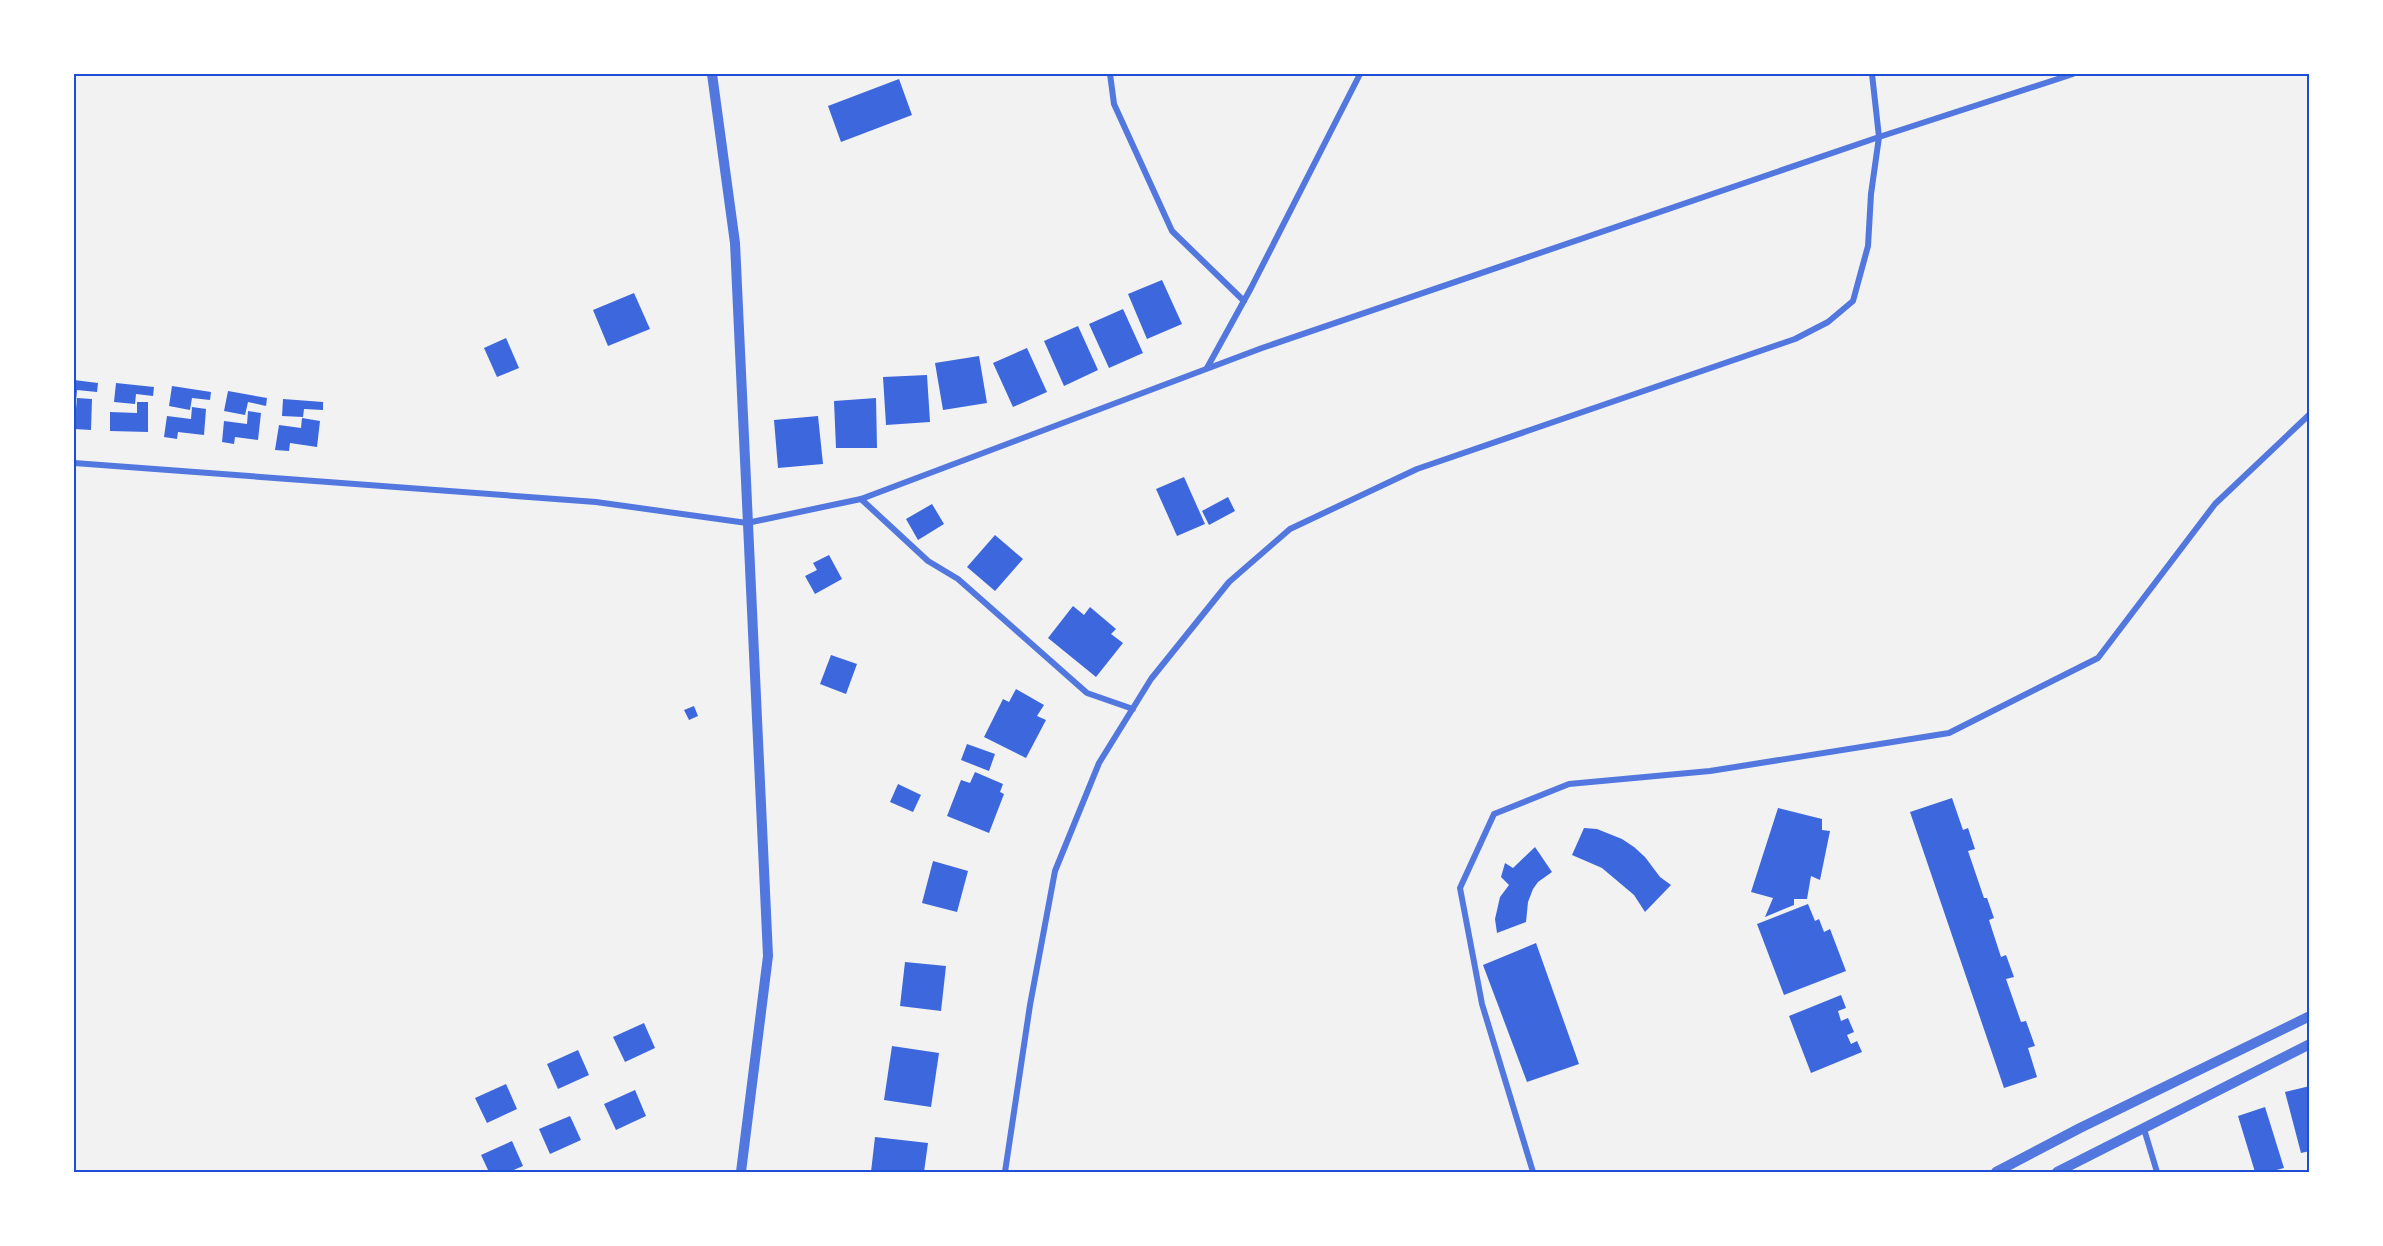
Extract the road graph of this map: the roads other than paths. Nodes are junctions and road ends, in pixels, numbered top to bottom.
1 (712, 74) edge
2 (1110, 74) edge
3 (1360, 74) edge
4 (1872, 74) edge
5 (2073, 74) edge
6 (1880, 137) junction
7 (1244, 301) junction
8 (1207, 368) junction
9 (2310, 414) edge
10 (74, 463) edge
11 (861, 499) junction
12 (747, 523) junction
13 (1133, 709) junction
14 (2310, 1016) edge
15 (2310, 1044) edge
16 (2144, 1129) junction
17 (741, 1173) edge
18 (1005, 1173) edge
19 (1533, 1173) edge
20 (1996, 1173) edge
21 (2056, 1173) edge
22 (2157, 1173) edge

1 - 12 street
2 - 7 street
3 - 7 street
4 - 6 street
5 - 6 street
6 - 8 street
6 - 13 street
7 - 8 street
8 - 11 street
9 - 19 street
10 - 12 street
11 - 12 street
11 - 13 street
12 - 17 street
13 - 18 street
14 - 20 street
15 - 16 street
16 - 21 street
16 - 22 street

